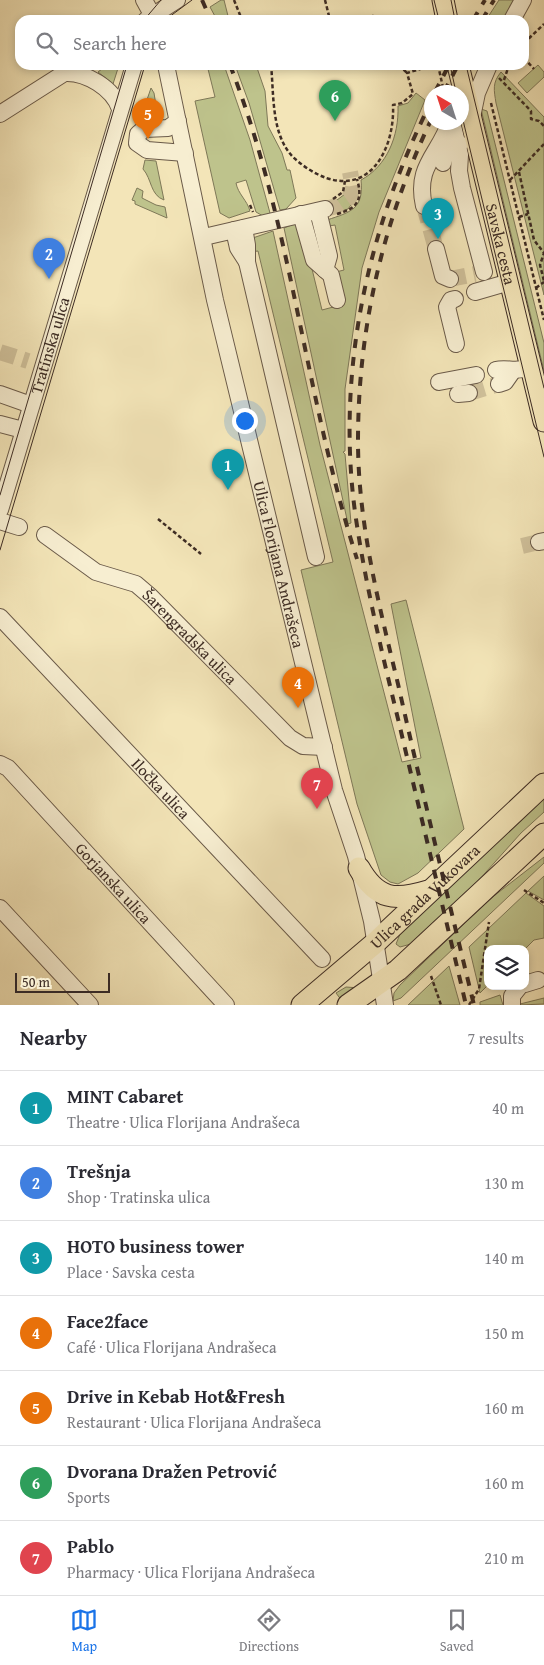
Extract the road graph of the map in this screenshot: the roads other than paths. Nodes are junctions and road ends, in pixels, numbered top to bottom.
1 (144, 0) edge
2 (177, 0) edge
3 (443, 0) edge
4 (523, 0) edge
5 (150, 15) edge
6 (157, 15) edge
7 (446, 15) edge
8 (515, 15) edge
9 (69, 70) edge
10 (72, 70) edge
11 (132, 70) edge
12 (167, 70) edge
13 (482, 70) edge
14 (487, 70) edge
15 (463, 77) edge
16 (469, 105) edge
17 (120, 109) junction
18 (0, 114) edge
19 (178, 122) junction
20 (453, 130) edge
21 (457, 130) edge
22 (464, 130) edge
23 (456, 144) junction
24 (478, 148) junction
25 (185, 153) junction
26 (443, 164) dead end
27 (424, 206) tunnel mouth
28 (301, 214) junction
29 (239, 229) junction
30 (204, 237) junction
31 (436, 250) tunnel mouth
32 (325, 270) junction
33 (509, 274) junction
34 (450, 279) dead end
35 (475, 292) tunnel mouth
36 (455, 298) dead end
37 (337, 300) dead end
38 (456, 344) dead end
39 (476, 375) tunnel mouth
40 (438, 382) dead end
41 (541, 393) edge
42 (0, 394) edge
43 (31, 405) junction
44 (544, 421) edge
45 (0, 424) edge
46 (23, 430) junction
47 (0, 510) edge
48 (0, 521) edge
49 (19, 527) dead end
50 (45, 535) dead end
51 (316, 558) dead end
52 (0, 617) edge
53 (324, 747) junction
54 (0, 764) edge
55 (544, 784) edge
56 (540, 840) edge
57 (359, 868) junction
58 (430, 890) junction
59 (0, 908) edge
60 (375, 943) junction
61 (322, 959) dead end
62 (382, 983) junction
63 (517, 990) edge
64 (90, 1005) edge
65 (224, 1005) edge
66 (302, 1005) edge
67 (348, 1005) edge
68 (385, 1005) edge
69 (512, 1005) edge

1 - 5 street
2 - 6 street
3 - 7 main road
4 - 8 street
9 - 18 street
10 - 17 street
11 - 17 street, Tratinska ulica
12 - 19 street, Ulica Florijana Andrašeca
13 - 15 street
14 - 16 street
17 - 43 street, Tratinska ulica
19 - 25 street, Ulica Florijana Andrašeca
19 - 25 street
20 - 27 street
21 - 23 street
22 - 24 main road, Savska cesta
23 - 24 street
23 - 26 street
23 - 33 street
24 - 33 main road, Savska cesta
25 - 30 street, Ulica Florijana Andrašeca
28 - 29 street
28 - 32 street
28 - 32 street
29 - 30 street
29 - 51 street
30 - 53 street, Ulica Florijana Andrašeca
31 - 34 street
32 - 37 street
33 - 35 street
33 - 41 main road, Savska cesta
36 - 38 street
39 - 40 street
41 - 44 main road, Savska cesta
42 - 43 street
43 - 46 street, Tratinska ulica
45 - 46 street
46 - 47 street, Tratinska ulica
48 - 49 street
50 - 53 street, Šarengradska ulica
52 - 61 street, Iločka ulica
53 - 57 street, Ulica Florijana Andrašeca
54 - 65 street, Gorjanska ulica
55 - 58 main road, Ulica grada Vukovara
56 - 62 main road
57 - 58 main road
57 - 60 street, Ulica Florijana Andrašeca
58 - 60 main road, Ulica grada Vukovara
59 - 64 street
60 - 62 street, Ulica Florijana Andrašeca
60 - 66 main road, Ulica grada Vukovara
62 - 67 main road
62 - 68 street, Ulica Florijana Andrašeca
63 - 69 street

